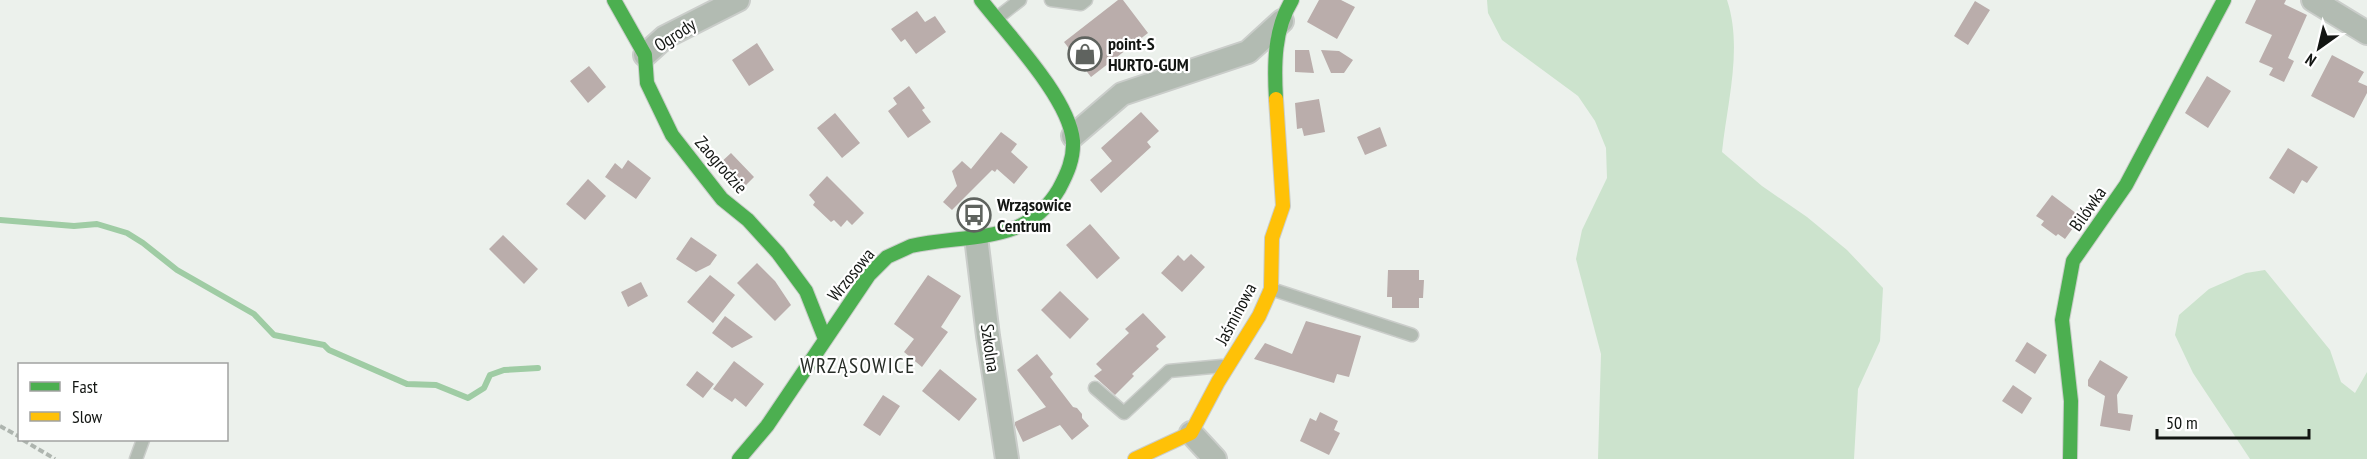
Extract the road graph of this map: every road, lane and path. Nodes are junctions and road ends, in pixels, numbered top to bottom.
1 (615, 0) edge
2 (738, 0) edge
3 (981, 0) edge
4 (1020, 0) edge
5 (1051, 0) edge
6 (1086, 0) edge
7 (1292, 0) edge
8 (2224, 0) edge
9 (2313, 0) edge
10 (996, 19) junction
11 (1282, 21) junction
12 (2367, 33) edge
13 (645, 55) junction
14 (1073, 136) junction
15 (976, 237) junction
16 (1271, 289) junction
17 (1412, 335) dead end
18 (825, 339) junction
19 (1229, 365) junction
20 (1095, 388) dead end
21 (0, 426) edge
22 (1191, 433) junction
23 (18, 436) edge
24 (26, 441) edge
25 (143, 441) edge
26 (55, 459) edge
27 (136, 459) edge
28 (739, 459) edge
29 (1007, 459) edge
30 (1135, 459) edge
31 (1215, 459) edge
32 (2070, 459) edge

1 - 13 street, Zaogrodzie
2 - 13 street, Ogrody
3 - 10 street
4 - 10 lane
5 - 6 lane
7 - 11 street, Jaśminowa
8 - 32 street, Bilówka
9 - 12 street
10 - 14 street
11 - 14 street
11 - 16 street, Jaśminowa
13 - 18 street, Zaogrodzie
14 - 15 street, Wrzosowa
15 - 18 street, Wrzosowa
15 - 29 street, Szkolna
16 - 17 lane
16 - 19 street, Jaśminowa
18 - 28 street, Wrzosowa
19 - 20 lane
19 - 22 street, Jaśminowa
21 - 23 path
22 - 30 street
22 - 31 street
24 - 26 path
25 - 27 lane

